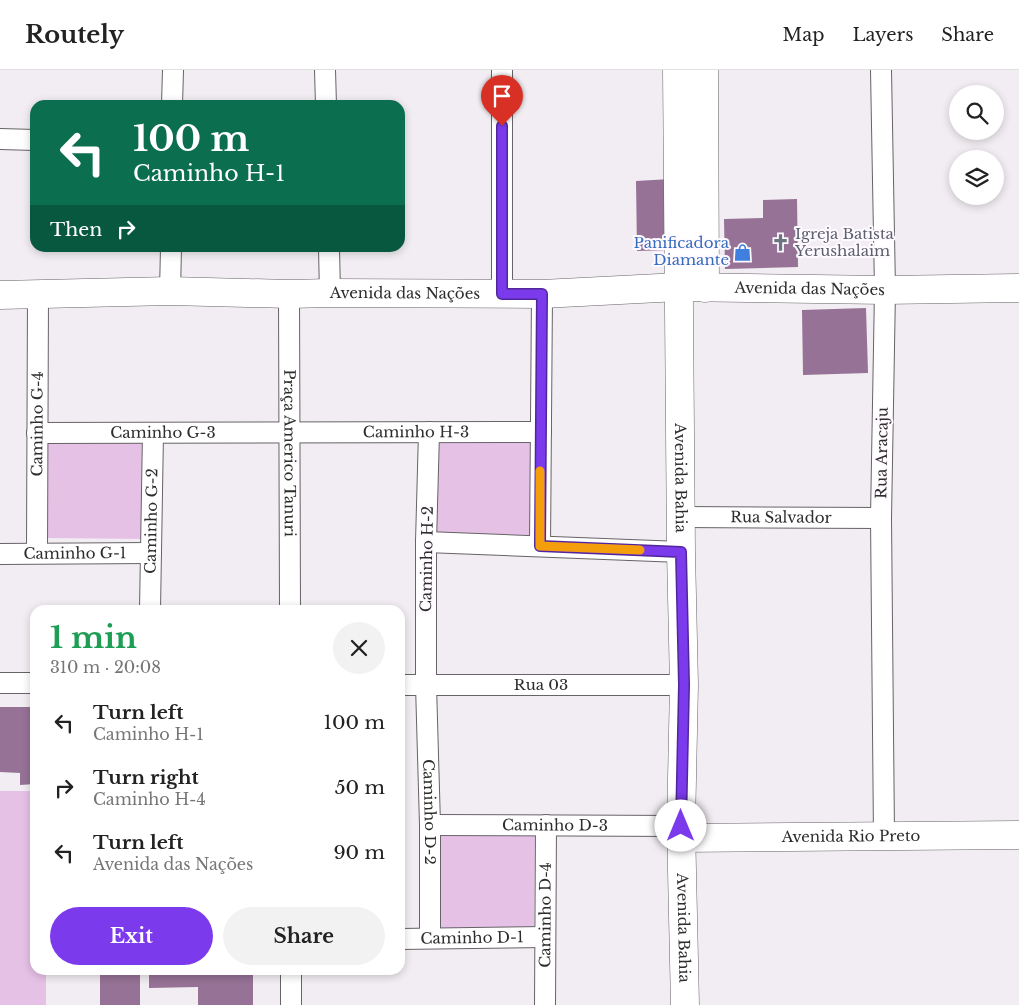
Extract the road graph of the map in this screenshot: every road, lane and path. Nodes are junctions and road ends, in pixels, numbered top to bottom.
1 (172, 70) edge
2 (325, 70) edge
3 (502, 70) edge
4 (677, 70) edge
5 (704, 70) edge
6 (881, 70) edge
7 (172, 100) edge
8 (326, 100) edge
9 (0, 139) edge
10 (30, 140) edge
11 (171, 252) edge
12 (329, 252) edge
13 (692, 288) junction
14 (1019, 288) edge
15 (885, 290) junction
16 (170, 291) junction
17 (330, 293) junction
18 (289, 294) junction
19 (502, 294) junction
20 (542, 294) junction
21 (0, 295) edge
22 (38, 295) junction
23 (290, 432) junction
24 (429, 432) junction
25 (541, 432) junction
26 (38, 433) junction
27 (153, 433) junction
28 (681, 517) junction
29 (881, 518) junction
30 (426, 542) junction
31 (540, 546) junction
32 (681, 552) junction
33 (37, 553) junction
34 (151, 553) junction
35 (0, 554) edge
36 (150, 605) edge
37 (290, 605) edge
38 (0, 683) edge
39 (30, 683) edge
40 (405, 685) edge
41 (426, 685) junction
42 (684, 685) junction
43 (430, 825) junction
44 (546, 825) junction
45 (682, 832) junction
46 (1019, 835) edge
47 (884, 836) junction
48 (545, 937) junction
49 (430, 938) junction
50 (405, 939) edge
51 (291, 975) edge
52 (291, 1005) edge
53 (545, 1005) edge
54 (685, 1005) edge

1 - 7 street
2 - 8 street
3 - 19 street
4 - 13 street, Avenida Bahia
5 - 13 street, Avenida Bahia
6 - 15 street, Rua Aracaju
9 - 10 street
11 - 16 street
12 - 17 street
13 - 15 street, Avenida das Nações
13 - 20 street, Avenida das Nações
13 - 28 street, Avenida Bahia
14 - 15 street, Avenida das Nações
15 - 29 street, Rua Aracaju
16 - 18 street, Avenida das Nações
16 - 22 street, Avenida das Nações
17 - 18 street, Avenida das Nações
17 - 19 street, Avenida das Nações
18 - 23 street, Praça Americo Tanuri
19 - 20 street, Avenida das Nações
20 - 25 street
21 - 22 street, Avenida das Nações
22 - 26 street, Caminho G-4
23 - 24 street, Caminho H-3
23 - 27 street, Caminho G-3
23 - 37 street, Praça Americo Tanuri
24 - 25 street, Caminho H-3
24 - 30 street, Caminho H-2
25 - 31 street
26 - 27 street, Caminho G-3
26 - 33 street, Caminho G-4
27 - 34 street, Caminho G-2
28 - 29 street, Rua Salvador
28 - 32 street, Avenida Bahia
29 - 47 street, Rua Aracaju
30 - 31 street
30 - 41 street, Caminho H-2
31 - 32 street
32 - 42 street, Avenida Bahia
33 - 34 street, Caminho G-1
33 - 35 street, Caminho G-1
34 - 36 street, Caminho G-2
38 - 39 street
40 - 41 street, Rua 03
41 - 42 street, Rua 03
41 - 43 street, Caminho D-2
42 - 45 street, Avenida Bahia
43 - 44 street, Caminho D-3
43 - 49 street, Caminho D-2
44 - 45 street, Caminho D-3
44 - 48 street, Caminho D-4
45 - 47 street, Avenida Rio Preto
45 - 54 street, Avenida Bahia
46 - 47 street, Avenida Rio Preto
48 - 49 street, Caminho D-1
48 - 53 street, Caminho D-4
49 - 50 street, Caminho D-1
51 - 52 street

